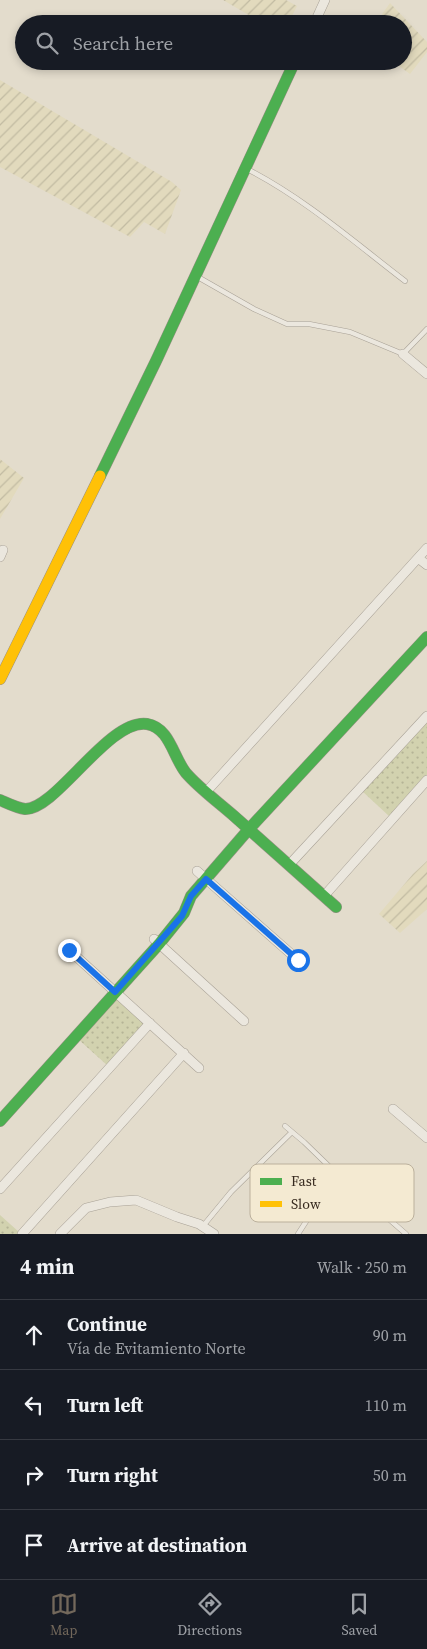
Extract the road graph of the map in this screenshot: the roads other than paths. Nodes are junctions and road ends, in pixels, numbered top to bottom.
1 (325, 0) edge
2 (318, 15) edge
3 (292, 70) edge
4 (246, 168) junction
5 (195, 275) junction
6 (404, 281) dead end
7 (427, 329) edge
8 (403, 354) junction
9 (427, 374) edge
10 (427, 548) edge
11 (418, 558) junction
12 (427, 565) edge
13 (427, 637) edge
14 (0, 678) edge
15 (427, 716) edge
16 (427, 780) edge
17 (207, 791) junction
18 (0, 800) edge
19 (249, 828) junction
20 (289, 865) junction
21 (197, 871) dead end
22 (206, 879) junction
23 (324, 896) junction
24 (336, 907) dead end
25 (157, 941) junction
26 (69, 950) dead end
27 (298, 960) dead end
28 (115, 992) junction
29 (244, 1021) dead end
30 (150, 1024) junction
31 (184, 1053) junction
32 (199, 1068) dead end
33 (393, 1109) dead end
34 (0, 1121) edge
35 (285, 1126) dead end
36 (292, 1132) junction
37 (427, 1138) edge
38 (259, 1164) edge
39 (327, 1164) edge
40 (250, 1173) edge
41 (0, 1189) edge
42 (306, 1222) edge
43 (392, 1222) edge
44 (203, 1226) junction
45 (22, 1234) edge
46 (60, 1234) edge
47 (214, 1234) edge
48 (298, 1234) edge
49 (406, 1234) edge

1 - 2 street
3 - 4 street
4 - 5 street
4 - 6 lane
5 - 8 lane
5 - 14 street
7 - 8 lane
8 - 9 street
10 - 11 street
11 - 12 street
11 - 17 street
13 - 19 street
15 - 20 street
16 - 23 street
17 - 18 street
17 - 19 street
19 - 20 street
19 - 22 street
20 - 23 street
21 - 22 street
22 - 25 street
22 - 27 street
23 - 24 street
25 - 28 street
25 - 29 street
26 - 28 street
28 - 30 street
28 - 34 street
30 - 31 street
30 - 41 street
31 - 32 street
31 - 45 street
33 - 37 street
35 - 36 lane
36 - 38 lane
36 - 39 lane
40 - 44 lane
42 - 48 lane
43 - 49 lane
44 - 46 street
44 - 47 street

